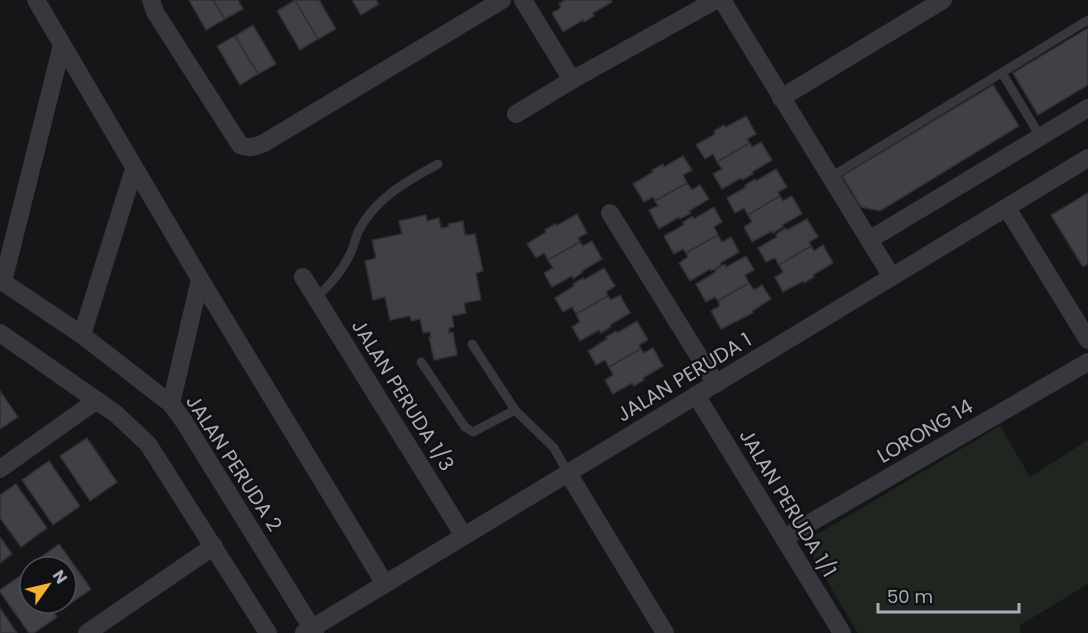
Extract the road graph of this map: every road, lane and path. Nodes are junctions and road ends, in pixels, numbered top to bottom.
1 (36, 0) edge
2 (151, 0) edge
3 (502, 0) edge
4 (523, 0) edge
5 (716, 0) edge
6 (722, 0) edge
7 (932, 3) edge
8 (1088, 20) edge
9 (62, 45) junction
10 (1002, 73) junction
11 (572, 80) junction
12 (781, 98) junction
13 (1088, 108) edge
14 (516, 114) dead end
15 (1040, 136) junction
16 (1088, 158) edge
17 (438, 164) dead end
18 (134, 169) junction
19 (829, 178) junction
20 (1007, 208) junction
21 (610, 213) dead end
22 (869, 240) junction
23 (303, 277) dead end
24 (892, 277) junction
25 (200, 279) junction
26 (1, 281) edge
27 (316, 298) junction
28 (0, 333) edge
29 (82, 335) junction
30 (1088, 340) edge
31 (472, 344) dead end
32 (421, 362) dead end
33 (1088, 362) edge
34 (716, 384) junction
35 (696, 396) junction
36 (97, 400) junction
37 (171, 404) junction
38 (515, 410) junction
39 (0, 469) edge
40 (568, 473) junction
41 (464, 536) junction
42 (784, 538) junction
43 (213, 546) junction
44 (385, 584) junction
45 (656, 630) edge
46 (310, 631) edge
47 (87, 633) edge
48 (268, 633) edge
49 (842, 633) edge

1 - 9 street
2 - 3 street
4 - 11 street
5 - 11 street
6 - 12 street
7 - 12 street
8 - 10 lane
9 - 18 street
9 - 26 street
10 - 15 lane
10 - 19 lane
11 - 14 street
12 - 19 street
13 - 15 street
15 - 22 street
16 - 20 street, JALAN PERUDA 1
17 - 27 lane
18 - 25 street
18 - 29 street
19 - 22 street
20 - 24 street, JALAN PERUDA 1
20 - 30 street
21 - 34 street
22 - 24 street
23 - 27 street, JALAN PERUDA 1/3
24 - 34 street, JALAN PERUDA 1
25 - 37 street
25 - 44 street
26 - 29 street, JALAN PERUDA 2
27 - 41 street, JALAN PERUDA 1/3
28 - 36 street
29 - 37 street, JALAN PERUDA 2
31 - 38 lane
32 - 38 lane
33 - 42 street, LORONG 14
34 - 35 street, JALAN PERUDA 1
35 - 40 street, JALAN PERUDA 1
35 - 42 street, JALAN PERUDA 1/1
36 - 39 street
36 - 43 street
37 - 46 street, JALAN PERUDA 2
38 - 40 lane
40 - 41 street, JALAN PERUDA 1
40 - 45 street
41 - 44 street, JALAN PERUDA 1
42 - 49 street, JALAN PERUDA 1/1
43 - 47 street
43 - 48 street
44 - 46 street, JALAN PERUDA 1

